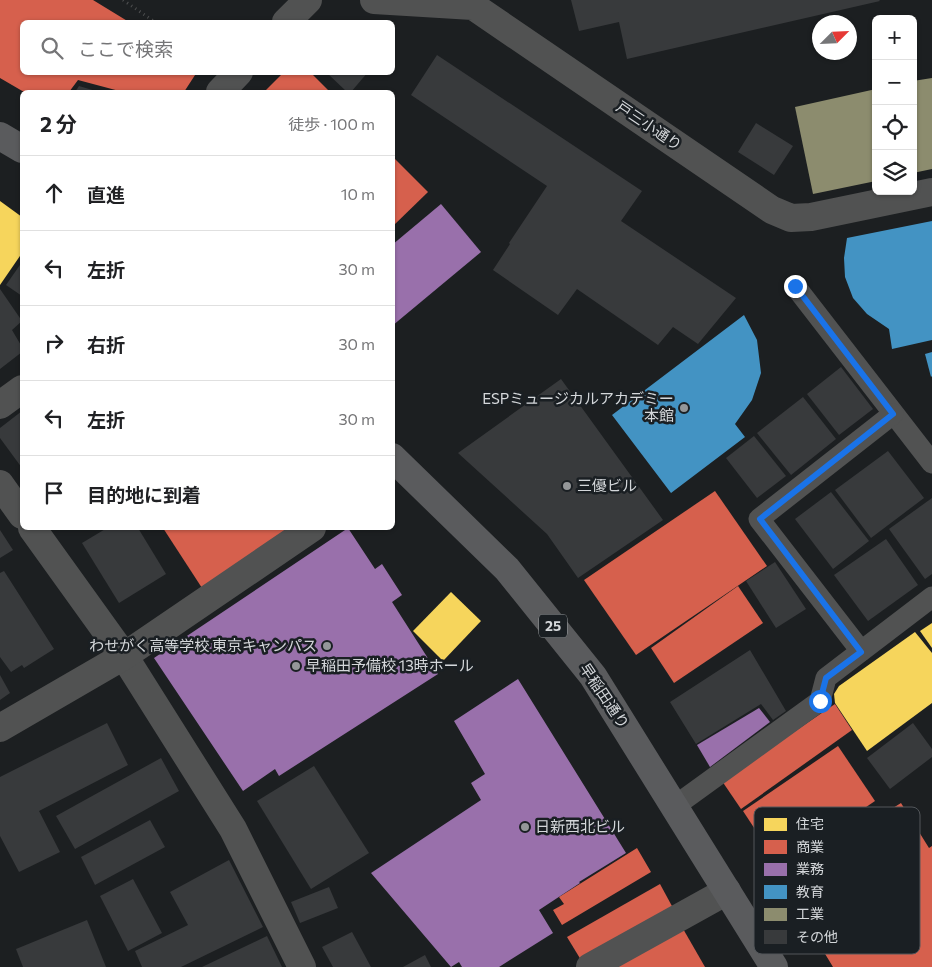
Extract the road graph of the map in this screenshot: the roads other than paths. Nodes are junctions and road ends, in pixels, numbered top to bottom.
1 (308, 0) edge
2 (374, 0) edge
3 (288, 20) edge
4 (236, 75) edge
5 (222, 90) edge
6 (0, 136) edge
7 (20, 149) edge
8 (932, 192) edge
9 (795, 286) dead end
10 (20, 390) edge
11 (0, 405) edge
12 (893, 414) junction
13 (932, 463) edge
14 (396, 466) edge
15 (0, 484) edge
16 (20, 512) edge
17 (33, 530) edge
18 (309, 530) edge
19 (932, 597) edge
20 (861, 652) junction
21 (124, 656) junction
22 (0, 728) edge
23 (675, 806) junction
24 (727, 891) junction
25 (754, 935) edge
26 (766, 954) edge
27 (302, 967) edge
28 (590, 967) edge
29 (774, 967) edge

1 - 3 street
2 - 8 street, 戸三小通り
4 - 5 street
6 - 7 main road
9 - 12 lane
10 - 11 street
12 - 13 lane
12 - 20 lane
14 - 23 main road, 早稲田通り / 25
15 - 16 street
17 - 21 street
18 - 21 street
19 - 20 lane
20 - 23 lane
21 - 22 street
21 - 27 street
23 - 24 main road, 早稲田通り / 25
24 - 25 main road, 早稲田通り / 25
24 - 28 street
26 - 29 main road, 早稲田通り / 25

